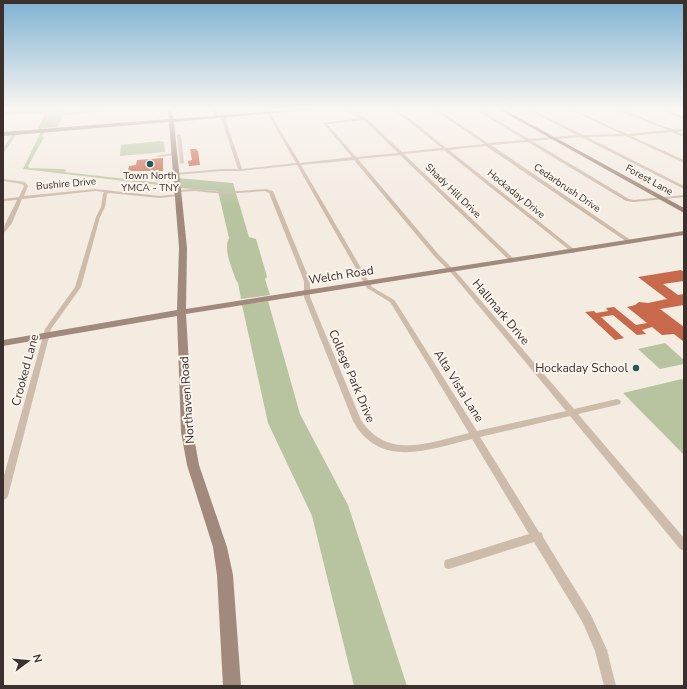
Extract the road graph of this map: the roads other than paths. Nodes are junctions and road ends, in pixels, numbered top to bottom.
1 (9, 141) edge
2 (172, 141) edge
3 (180, 141) edge
4 (229, 141) edge
5 (286, 141) edge
6 (340, 141) edge
7 (388, 141) edge
8 (436, 141) edge
9 (482, 141) edge
10 (527, 141) edge
11 (529, 141) edge
12 (562, 141) edge
13 (562, 141) edge
14 (592, 141) edge
15 (638, 141) edge
16 (488, 145) junction
17 (446, 149) junction
18 (3, 151) edge
19 (401, 154) junction
20 (158, 156) dead end
21 (174, 157) junction
22 (355, 158) junction
23 (684, 162) edge
24 (299, 164) junction
25 (240, 170) junction
26 (176, 174) junction
27 (3, 180) edge
28 (684, 188) edge
29 (108, 191) junction
30 (177, 193) junction
31 (684, 196) edge
32 (669, 197) junction
33 (21, 198) junction
34 (661, 198) junction
35 (3, 200) edge
36 (684, 206) edge
37 (684, 211) edge
38 (3, 231) edge
39 (684, 233) edge
40 (630, 242) junction
41 (573, 251) junction
42 (512, 260) junction
43 (451, 270) junction
44 (368, 283) junction
45 (306, 293) junction
46 (181, 312) junction
47 (46, 335) junction
48 (3, 343) edge
49 (617, 402) dead end
50 (571, 412) junction
51 (475, 435) junction
52 (3, 496) edge
53 (538, 536) junction
54 (684, 546) edge
55 (449, 564) dead end
56 (232, 686) edge
57 (610, 686) edge

1 - 18 street
2 - 21 main road, Northaven Road
3 - 21 street
4 - 25 street
5 - 24 street, Alta Vista Lane
6 - 22 street, Hallmark Drive
7 - 19 street, Shady Hill Drive
8 - 17 street, Hockaday Drive
9 - 16 street, Cedarbrush Drive
10 - 16 street
11 - 34 street
12 - 32 main road, Forest Lane
13 - 34 main road, Forest Lane
14 - 28 street
15 - 23 street
16 - 17 street
16 - 40 street, Cedarbrush Drive
17 - 19 street
17 - 41 street, Hockaday Drive
19 - 22 street
19 - 42 street, Shady Hill Drive
20 - 21 street
21 - 26 main road, Northaven Road
22 - 24 street
22 - 43 street, Hallmark Drive
24 - 25 street
24 - 44 street, Alta Vista Lane
25 - 26 street
26 - 30 main road, Northaven Road
27 - 33 street
29 - 30 street, Bushire Drive
29 - 33 street, Bushire Drive
29 - 47 street, Crooked Lane
30 - 45 street, College Park Drive
30 - 46 main road, Northaven Road
31 - 32 street
32 - 34 street
32 - 36 main road, Forest Lane
33 - 35 street, Bushire Drive
33 - 38 street
34 - 37 main road, Forest Lane
39 - 40 main road, Welch Road
40 - 41 main road, Welch Road
41 - 42 main road, Welch Road
42 - 43 main road, Welch Road
43 - 44 main road, Welch Road
43 - 50 street, Hallmark Drive
44 - 45 main road, Welch Road
44 - 51 street, Alta Vista Lane
45 - 46 main road, Welch Road
45 - 51 street, College Park Drive
46 - 47 main road, Welch Road
46 - 56 main road, Northaven Road
47 - 48 main road, Welch Road
47 - 52 street, Crooked Lane
49 - 50 street, College Park Drive
50 - 51 street, College Park Drive
50 - 54 street, Hallmark Drive
51 - 53 street, Alta Vista Lane
53 - 55 street
53 - 57 street, Alta Vista Lane

